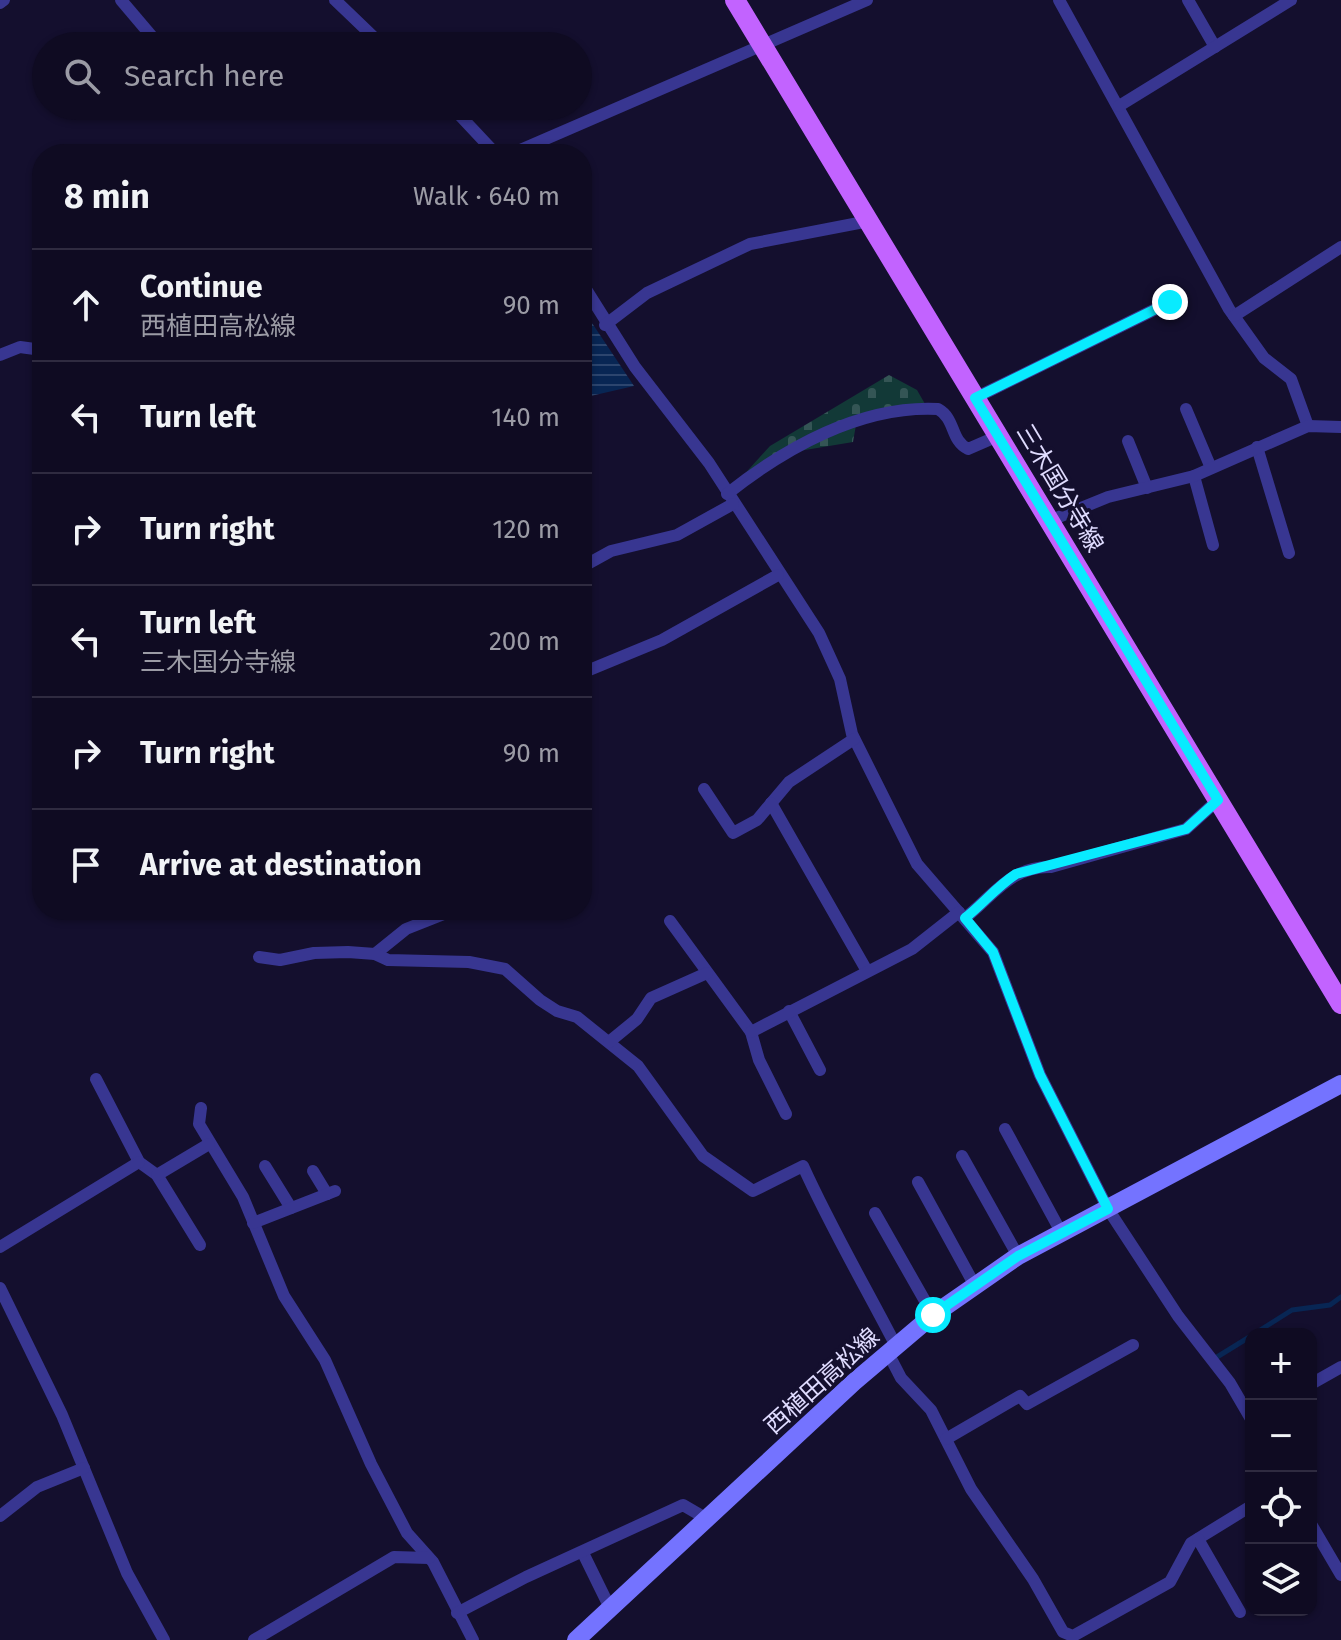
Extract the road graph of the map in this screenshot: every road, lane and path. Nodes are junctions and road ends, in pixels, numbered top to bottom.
1 (121, 0) edge
2 (335, 0) edge
3 (735, 0) edge
4 (867, 0) edge
5 (1059, 0) edge
6 (1188, 0) edge
7 (1291, 0) edge
8 (148, 32) edge
9 (368, 32) edge
10 (765, 47) junction
11 (1215, 47) junction
12 (1119, 106) junction
13 (464, 120) edge
14 (592, 120) edge
15 (592, 120) edge
16 (487, 144) edge
17 (535, 144) edge
18 (869, 221) junction
19 (1341, 247) edge
20 (592, 301) edge
21 (1170, 302) dead end
22 (1234, 316) junction
23 (605, 325) junction
24 (32, 350) edge
25 (0, 355) edge
26 (975, 398) junction
27 (1186, 409) dead end
28 (1308, 426) junction
29 (1341, 427) edge
30 (998, 436) junction
31 (1128, 441) dead end
32 (1257, 447) junction
33 (1211, 468) junction
34 (1194, 476) junction
35 (1147, 488) junction
36 (730, 499) junction
37 (1049, 521) junction
38 (1213, 545) dead end
39 (1289, 553) dead end
40 (592, 561) edge
41 (778, 575) junction
42 (592, 669) edge
43 (854, 739) junction
44 (704, 789) dead end
45 (1218, 800) junction
46 (771, 803) junction
47 (962, 915) junction
48 (429, 920) edge
49 (670, 921) dead end
50 (375, 954) junction
51 (259, 957) dead end
52 (867, 971) junction
53 (707, 973) junction
54 (1341, 1004) edge
55 (789, 1011) junction
56 (751, 1032) junction
57 (609, 1042) junction
58 (820, 1070) dead end
59 (96, 1079) dead end
60 (1341, 1084) edge
61 (201, 1108) dead end
62 (786, 1114) dead end
63 (1005, 1129) dead end
64 (209, 1144) junction
65 (962, 1156) dead end
66 (139, 1162) junction
67 (265, 1166) dead end
68 (313, 1171) dead end
69 (157, 1175) junction
70 (918, 1182) dead end
71 (291, 1208) junction
72 (1108, 1209) junction
73 (875, 1213) dead end
74 (253, 1223) junction
75 (1061, 1232) junction
76 (200, 1245) dead end
77 (0, 1247) edge
78 (1018, 1256) junction
79 (974, 1284) junction
80 (0, 1288) edge
81 (933, 1315) junction
82 (1133, 1345) dead end
83 (892, 1350) junction
84 (1341, 1367) edge
85 (1317, 1381) edge
86 (1245, 1409) edge
87 (946, 1439) junction
88 (84, 1468) junction
89 (1245, 1510) edge
90 (0, 1516) edge
91 (707, 1519) junction
92 (407, 1533) junction
93 (1317, 1534) edge
94 (1198, 1539) junction
95 (583, 1553) junction
96 (394, 1557) junction
97 (429, 1558) junction
98 (1341, 1575) edge
99 (610, 1608) junction
100 (1240, 1612) dead end
101 (457, 1613) junction
102 (1062, 1637) edge
103 (164, 1640) edge
104 (254, 1640) edge
105 (473, 1640) edge
106 (576, 1640) edge

1 - 8 street
2 - 9 street
3 - 10 main road, 三木国分寺線
4 - 10 street
5 - 12 street
6 - 11 street
7 - 11 street
10 - 15 street
10 - 18 main road, 三木国分寺線
11 - 12 street
12 - 22 street
13 - 16 street
14 - 17 street
18 - 23 street
18 - 26 main road, 三木国分寺線
19 - 22 street
20 - 23 street
21 - 26 street
22 - 28 street
23 - 36 street
24 - 25 street
26 - 30 main road, 三木国分寺線
27 - 33 street
28 - 29 street
28 - 32 street
30 - 36 street
30 - 37 main road, 三木国分寺線
31 - 35 street
32 - 33 street
32 - 39 street
33 - 34 street
34 - 35 street
34 - 38 street
35 - 37 street
36 - 40 street
36 - 41 street
37 - 45 main road, 三木国分寺線
41 - 42 street
41 - 43 street
43 - 46 street
43 - 47 street
44 - 46 street
45 - 47 street
45 - 54 main road, 三木国分寺線
46 - 52 street
47 - 52 street
47 - 72 street
48 - 50 street
49 - 53 street
50 - 51 street
50 - 57 street
52 - 55 street
53 - 56 street
53 - 57 street
55 - 56 street
55 - 58 street
56 - 62 street
57 - 83 street
59 - 66 street
60 - 72 main road, 西植田高松線
61 - 64 street
63 - 75 street
64 - 69 street
64 - 74 street
65 - 78 street
66 - 69 street
66 - 77 street
67 - 71 street
68 - 71 street
69 - 76 street
70 - 79 street
71 - 74 street
72 - 75 main road, 西植田高松線
72 - 86 street
73 - 81 street
74 - 92 street
75 - 78 main road, 西植田高松線
78 - 79 main road, 西植田高松線
79 - 81 main road, 西植田高松線
80 - 88 street
81 - 83 main road, 西植田高松線
82 - 87 street
83 - 87 street
83 - 91 main road, 西植田高松線
84 - 85 street
87 - 102 street
88 - 90 street
88 - 103 street
89 - 94 street
91 - 95 street
91 - 99 main road, 西植田高松線
92 - 96 street
92 - 97 street
93 - 98 street
94 - 100 street
94 - 102 street
95 - 99 street
95 - 101 street
96 - 97 street
96 - 104 street
97 - 101 street
99 - 106 main road, 西植田高松線
101 - 105 street

